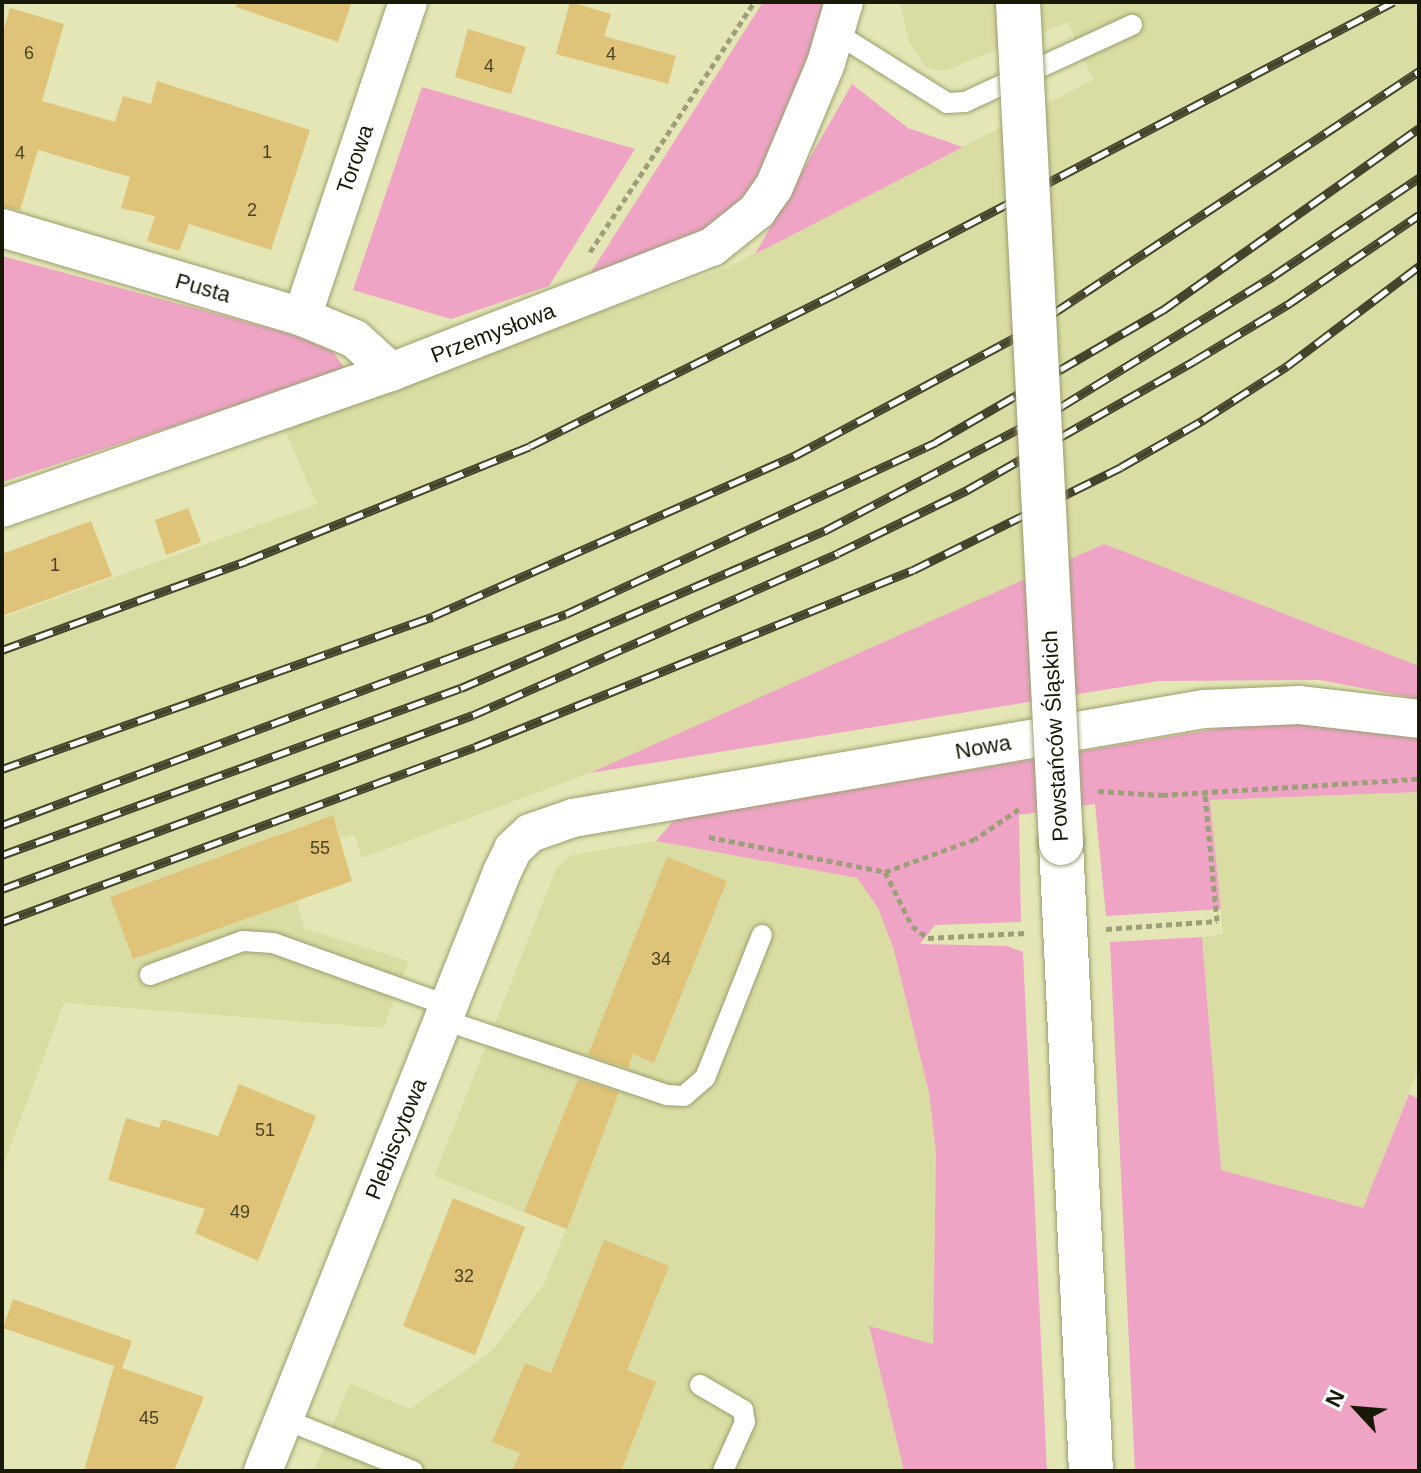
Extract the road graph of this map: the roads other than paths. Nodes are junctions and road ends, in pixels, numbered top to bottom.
1 (408, 2) edge
2 (1018, 2) edge
3 (840, 18) edge
4 (1132, 25) dead end
5 (2, 228) edge
6 (302, 317) junction
7 (391, 372) junction
8 (2, 508) edge
9 (1419, 719) edge
10 (550, 823) joint
11 (762, 935) dead end
12 (150, 975) dead end
13 (446, 1013) junction
14 (700, 1385) dead end
15 (284, 1419) junction
16 (263, 1471) edge
17 (413, 1471) edge
18 (723, 1471) edge
19 (1091, 1471) edge

1 - 6 street, Torowa
2 - 19 main road, Powstańców Śląskich, bridge
3 - 4 lane
3 - 7 street, Przemysłowa
5 - 6 street, Pusta
6 - 7 street, Pusta
7 - 8 street, Przemysłowa
9 - 10 street, Nowa
10 - 13 street, Plebiscytowa
11 - 13 lane
12 - 13 lane
13 - 15 street, Plebiscytowa
14 - 18 lane
15 - 16 street, Plebiscytowa
15 - 17 lane

